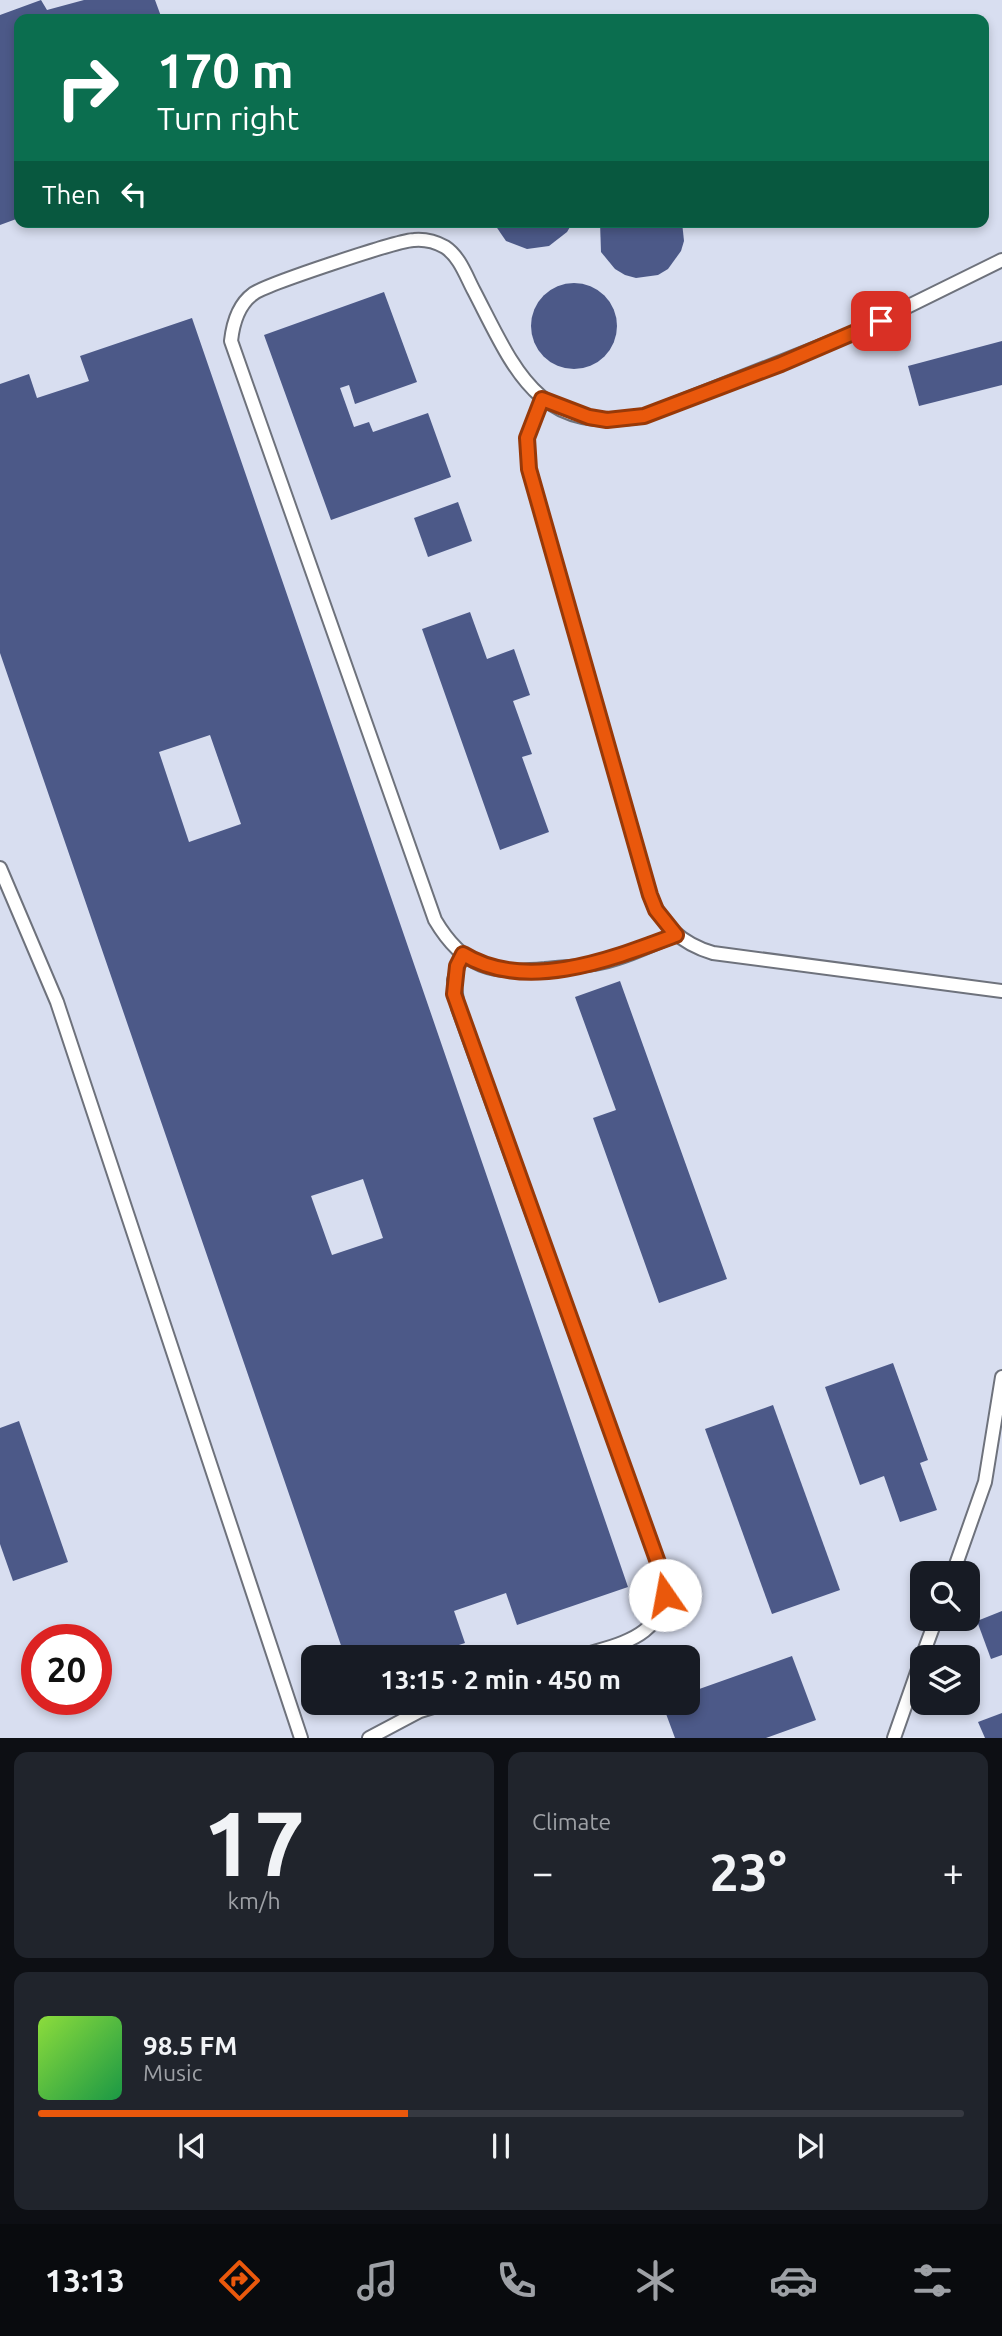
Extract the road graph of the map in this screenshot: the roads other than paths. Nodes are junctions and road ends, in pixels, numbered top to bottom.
1 (1002, 260) edge
2 (542, 399) junction
3 (0, 868) edge
4 (676, 935) junction
5 (463, 954) junction
6 (1002, 991) edge
7 (1002, 1377) edge
8 (957, 1561) edge
9 (613, 1645) edge
10 (910, 1692) edge
11 (413, 1715) edge
12 (301, 1738) edge
13 (369, 1738) edge
14 (894, 1738) edge

1 - 2 lane
2 - 4 lane
2 - 5 lane
3 - 12 lane
4 - 5 lane
4 - 6 lane
5 - 9 lane
7 - 8 lane
10 - 14 lane
11 - 13 lane

